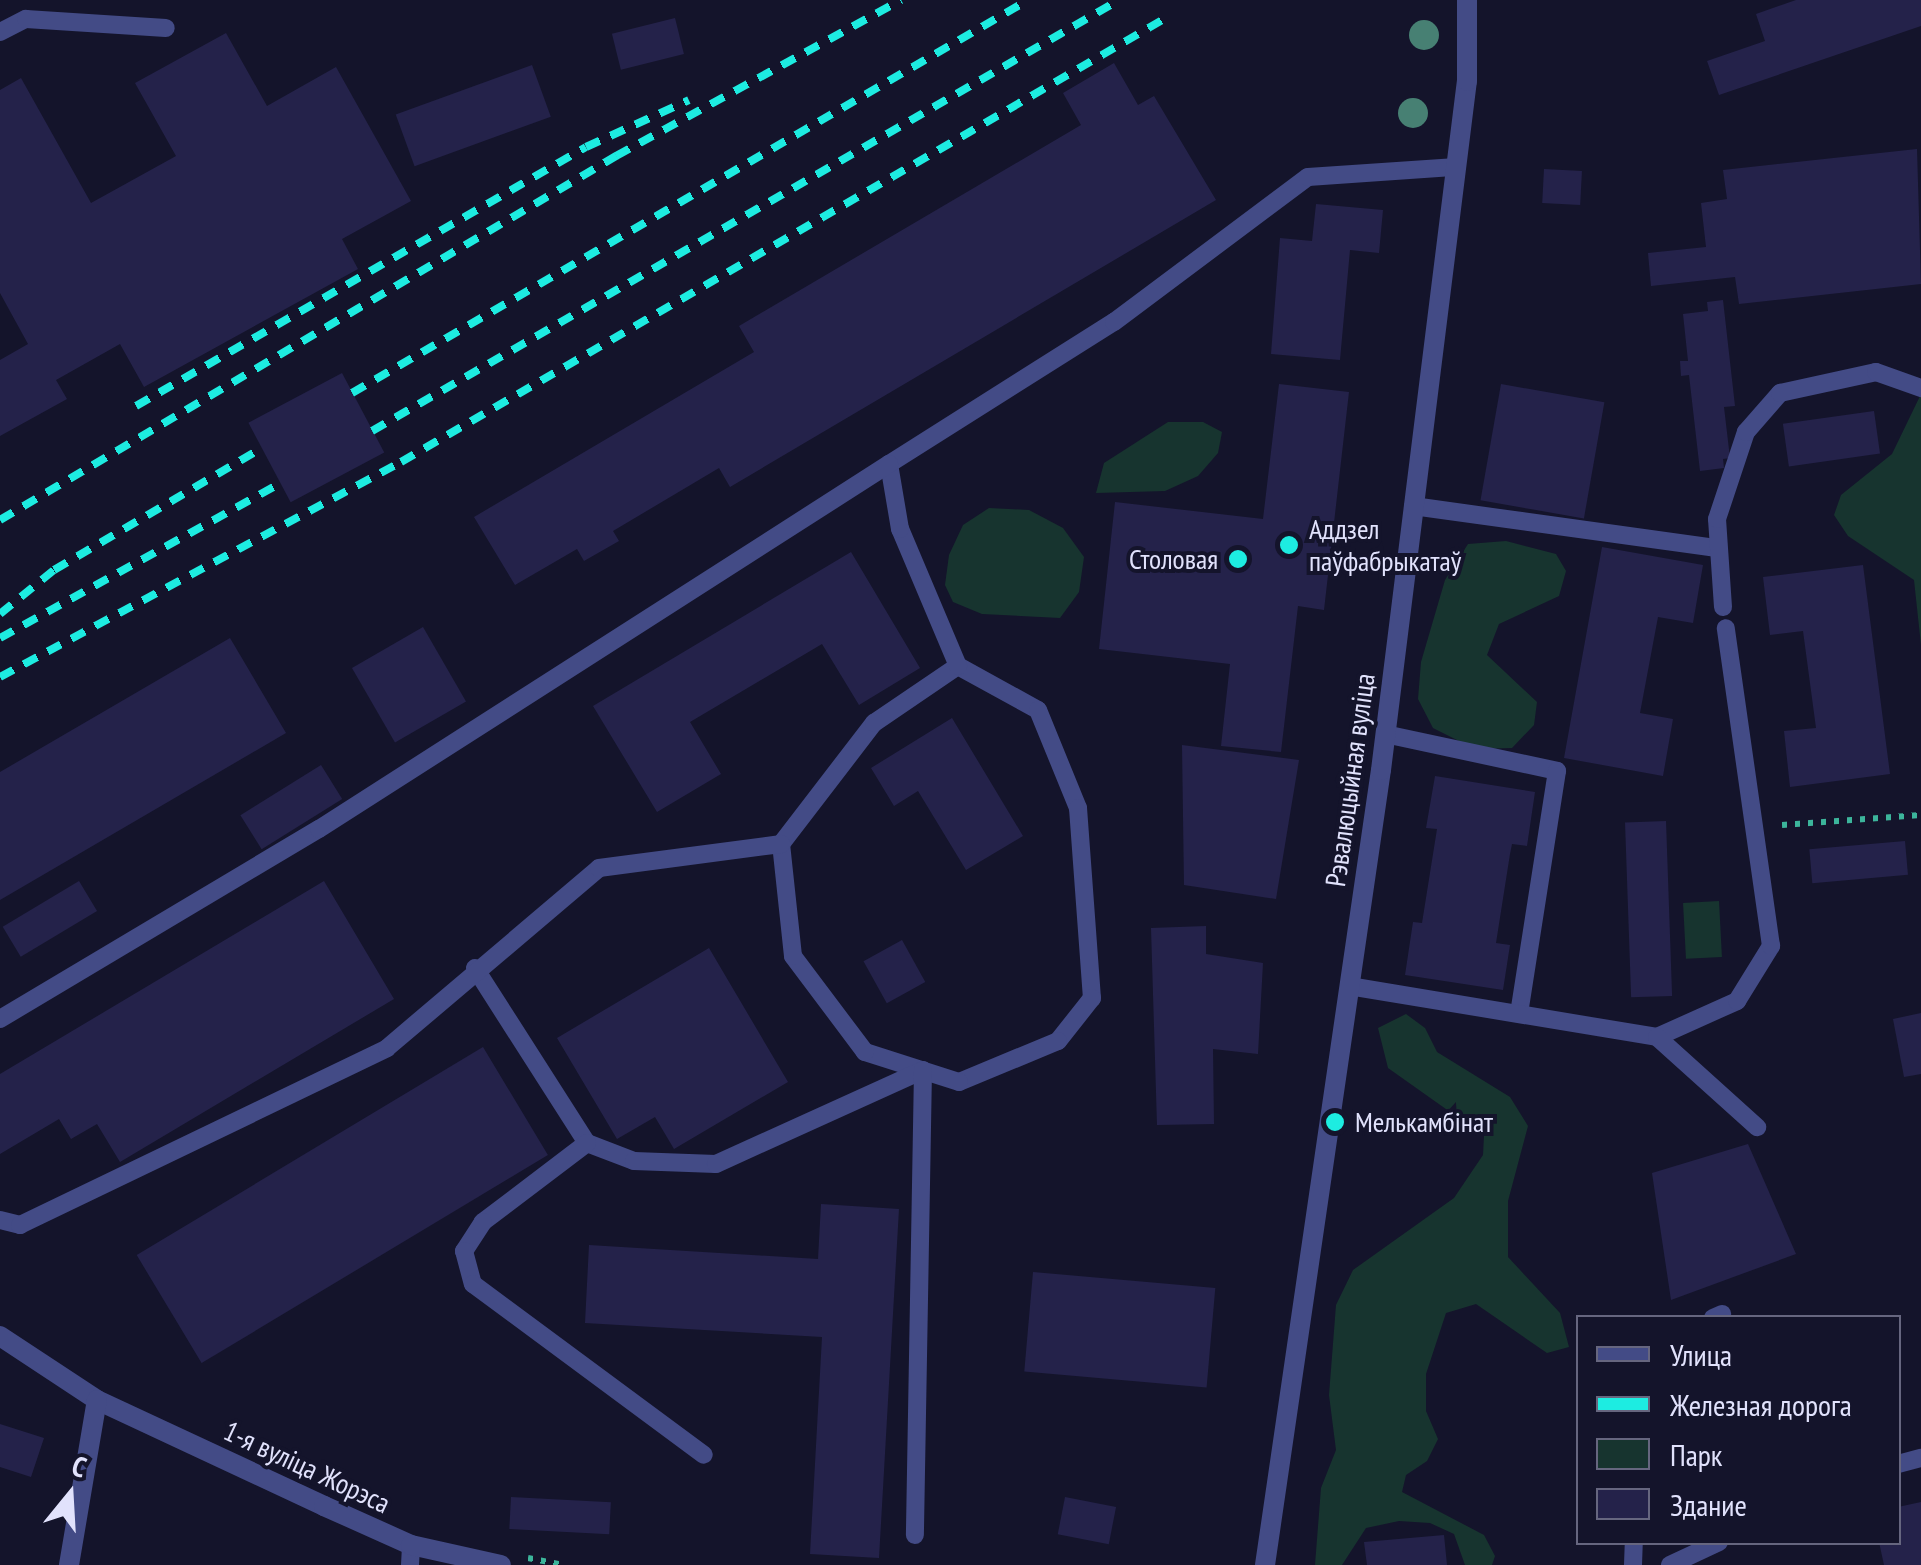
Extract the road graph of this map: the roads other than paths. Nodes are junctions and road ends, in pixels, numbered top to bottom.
1 (1467, 0) edge
2 (166, 28) dead end
3 (0, 32) edge
4 (1453, 167) junction
5 (1921, 388) edge
6 (889, 464) junction
7 (1413, 506) junction
8 (1717, 548) junction
9 (1724, 607) dead end
10 (1726, 628) dead end
11 (958, 666) junction
12 (1385, 734) junction
13 (781, 844) junction
14 (475, 968) junction
15 (1349, 986) junction
16 (1519, 1013) junction
17 (0, 1020) edge
18 (1657, 1037) junction
19 (922, 1070) junction
20 (1757, 1126) dead end
21 (587, 1143) junction
22 (0, 1220) edge
23 (0, 1336) edge
24 (98, 1400) junction
25 (704, 1455) dead end
26 (915, 1535) dead end
27 (1713, 1545) edge
28 (410, 1555) edge
29 (68, 1565) edge
30 (501, 1565) edge
31 (1265, 1565) edge
32 (1670, 1565) edge

1 - 4 street, Рэвалюцыйная вуліца
2 - 3 lane
4 - 6 lane
4 - 7 street, Рэвалюцыйная вуліца
5 - 8 lane
6 - 11 lane
6 - 17 lane
7 - 8 lane
7 - 12 street, Рэвалюцыйная вуліца
8 - 9 lane
10 - 18 lane
11 - 13 lane
11 - 19 lane
12 - 15 street, Рэвалюцыйная вуліца
12 - 16 lane
13 - 14 lane
13 - 19 lane
14 - 21 lane
14 - 22 lane
15 - 16 lane
15 - 31 street, Рэвалюцыйная вуліца
16 - 18 lane
18 - 20 lane
19 - 21 lane
19 - 26 lane
21 - 25 lane
23 - 24 street, 1-я вуліца Жорэса
24 - 28 street, 1-я вуліца Жорэса
24 - 29 street
27 - 32 lane
28 - 30 street, 1-я вуліца Жорэса

